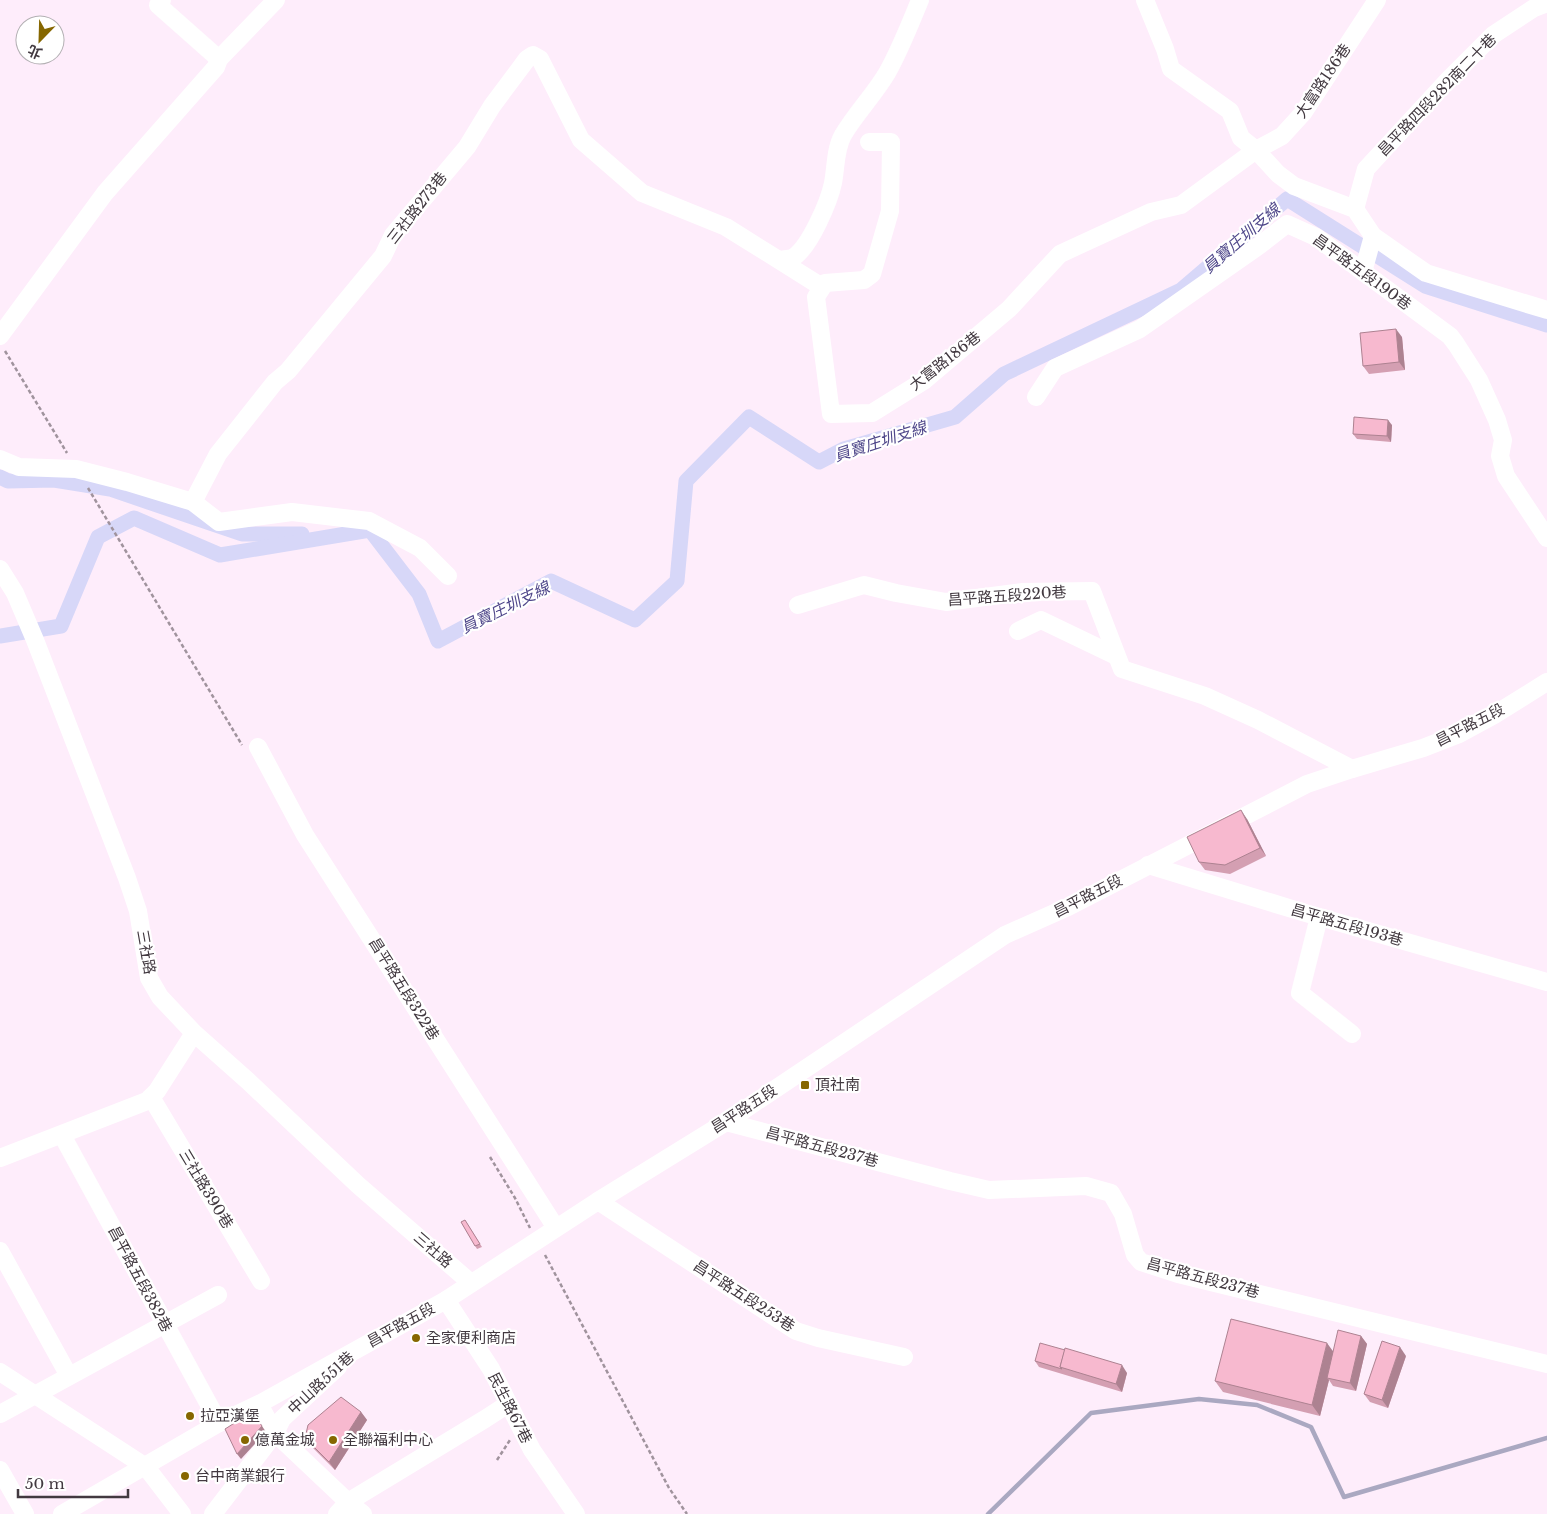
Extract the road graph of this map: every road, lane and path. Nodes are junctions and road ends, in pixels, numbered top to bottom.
1 (162, 0) edge
2 (276, 0) edge
3 (920, 0) edge
4 (1145, 0) edge
5 (1377, 0) edge
6 (1547, 2) edge
7 (219, 59) junction
8 (869, 142) dead end
9 (1256, 150) junction
10 (1355, 209) junction
11 (1373, 236) junction
12 (780, 260) junction
13 (1364, 272) junction
14 (822, 286) junction
15 (1547, 310) edge
16 (0, 336) edge
17 (1036, 397) dead end
18 (0, 459) edge
19 (193, 502) junction
20 (1547, 538) edge
21 (0, 569) edge
22 (448, 576) dead end
23 (798, 605) dead end
24 (1018, 631) dead end
25 (1116, 656) junction
26 (1547, 682) edge
27 (258, 747) dead end
28 (1352, 769) junction
29 (1148, 865) junction
30 (1319, 917) junction
31 (1547, 982) edge
32 (194, 1034) junction
33 (1352, 1034) dead end
34 (151, 1097) junction
35 (726, 1122) junction
36 (62, 1135) junction
37 (0, 1158) edge
38 (598, 1201) junction
39 (556, 1228) junction
40 (0, 1250) edge
41 (261, 1281) dead end
42 (472, 1283) junction
43 (218, 1295) dead end
44 (446, 1300) junction
45 (164, 1324) junction
46 (359, 1348) junction
47 (904, 1357) dead end
48 (1547, 1364) edge
49 (0, 1372) edge
50 (69, 1376) junction
51 (35, 1394) junction
52 (259, 1404) junction
53 (508, 1404) junction
54 (0, 1414) edge
55 (219, 1423) junction
56 (519, 1427) junction
57 (275, 1433) junction
58 (497, 1460) dead end
59 (146, 1467) junction
60 (0, 1470) edge
61 (669, 1488) dead end
62 (342, 1508) edge
63 (25, 1514) edge
64 (62, 1514) edge
65 (182, 1514) edge
66 (214, 1514) edge
67 (363, 1514) edge
68 (576, 1514) edge
69 (687, 1514) edge

1 - 7 street
2 - 7 street
3 - 12 street
4 - 9 street
5 - 9 street, 大富路186巷
6 - 10 street, 昌平路四段282南二十巷
7 - 16 street
8 - 14 street
9 - 10 street
9 - 14 street, 大富路186巷
10 - 11 street
11 - 13 street
11 - 15 street
12 - 14 street
12 - 19 street, 三社路273巷
13 - 17 street, 昌平路五段190巷
13 - 20 street, 昌平路五段190巷
18 - 19 street
19 - 22 street
21 - 32 street, 三社路
23 - 25 street, 昌平路五段220巷
24 - 25 street, 昌平路五段220巷
25 - 28 street, 昌平路五段220巷
26 - 28 street, 昌平路五段
27 - 39 street, 昌平路五段322巷
28 - 29 street, 昌平路五段
29 - 30 street, 昌平路五段193巷
29 - 35 street, 昌平路五段
30 - 31 street, 昌平路五段193巷
30 - 33 street
32 - 34 street
32 - 42 street, 三社路
34 - 36 street
34 - 41 street, 三社路390巷
35 - 38 street, 昌平路五段
35 - 48 street, 昌平路五段237巷
36 - 37 street
36 - 45 street, 昌平路五段382巷
38 - 39 street, 昌平路五段
38 - 47 street, 昌平路五段253巷
39 - 42 street, 昌平路五段
40 - 50 street
42 - 44 street, 昌平路五段
43 - 45 street
44 - 46 street, 昌平路五段
44 - 53 street, 民生路67巷
45 - 50 street
45 - 55 street, 昌平路五段382巷
46 - 52 street, 昌平路五段
46 - 57 street, 中山路551巷
49 - 51 street
50 - 51 street
51 - 54 street
51 - 59 street
52 - 55 street, 昌平路五段
52 - 57 street
53 - 56 street, 民生路67巷
53 - 62 street
55 - 59 street, 昌平路五段
56 - 58 path
56 - 68 street, 民生路67巷
57 - 62 street
57 - 66 street, 中山路551巷
59 - 64 street, 昌平路五段
59 - 65 street
60 - 63 street
61 - 69 path
62 - 67 street

